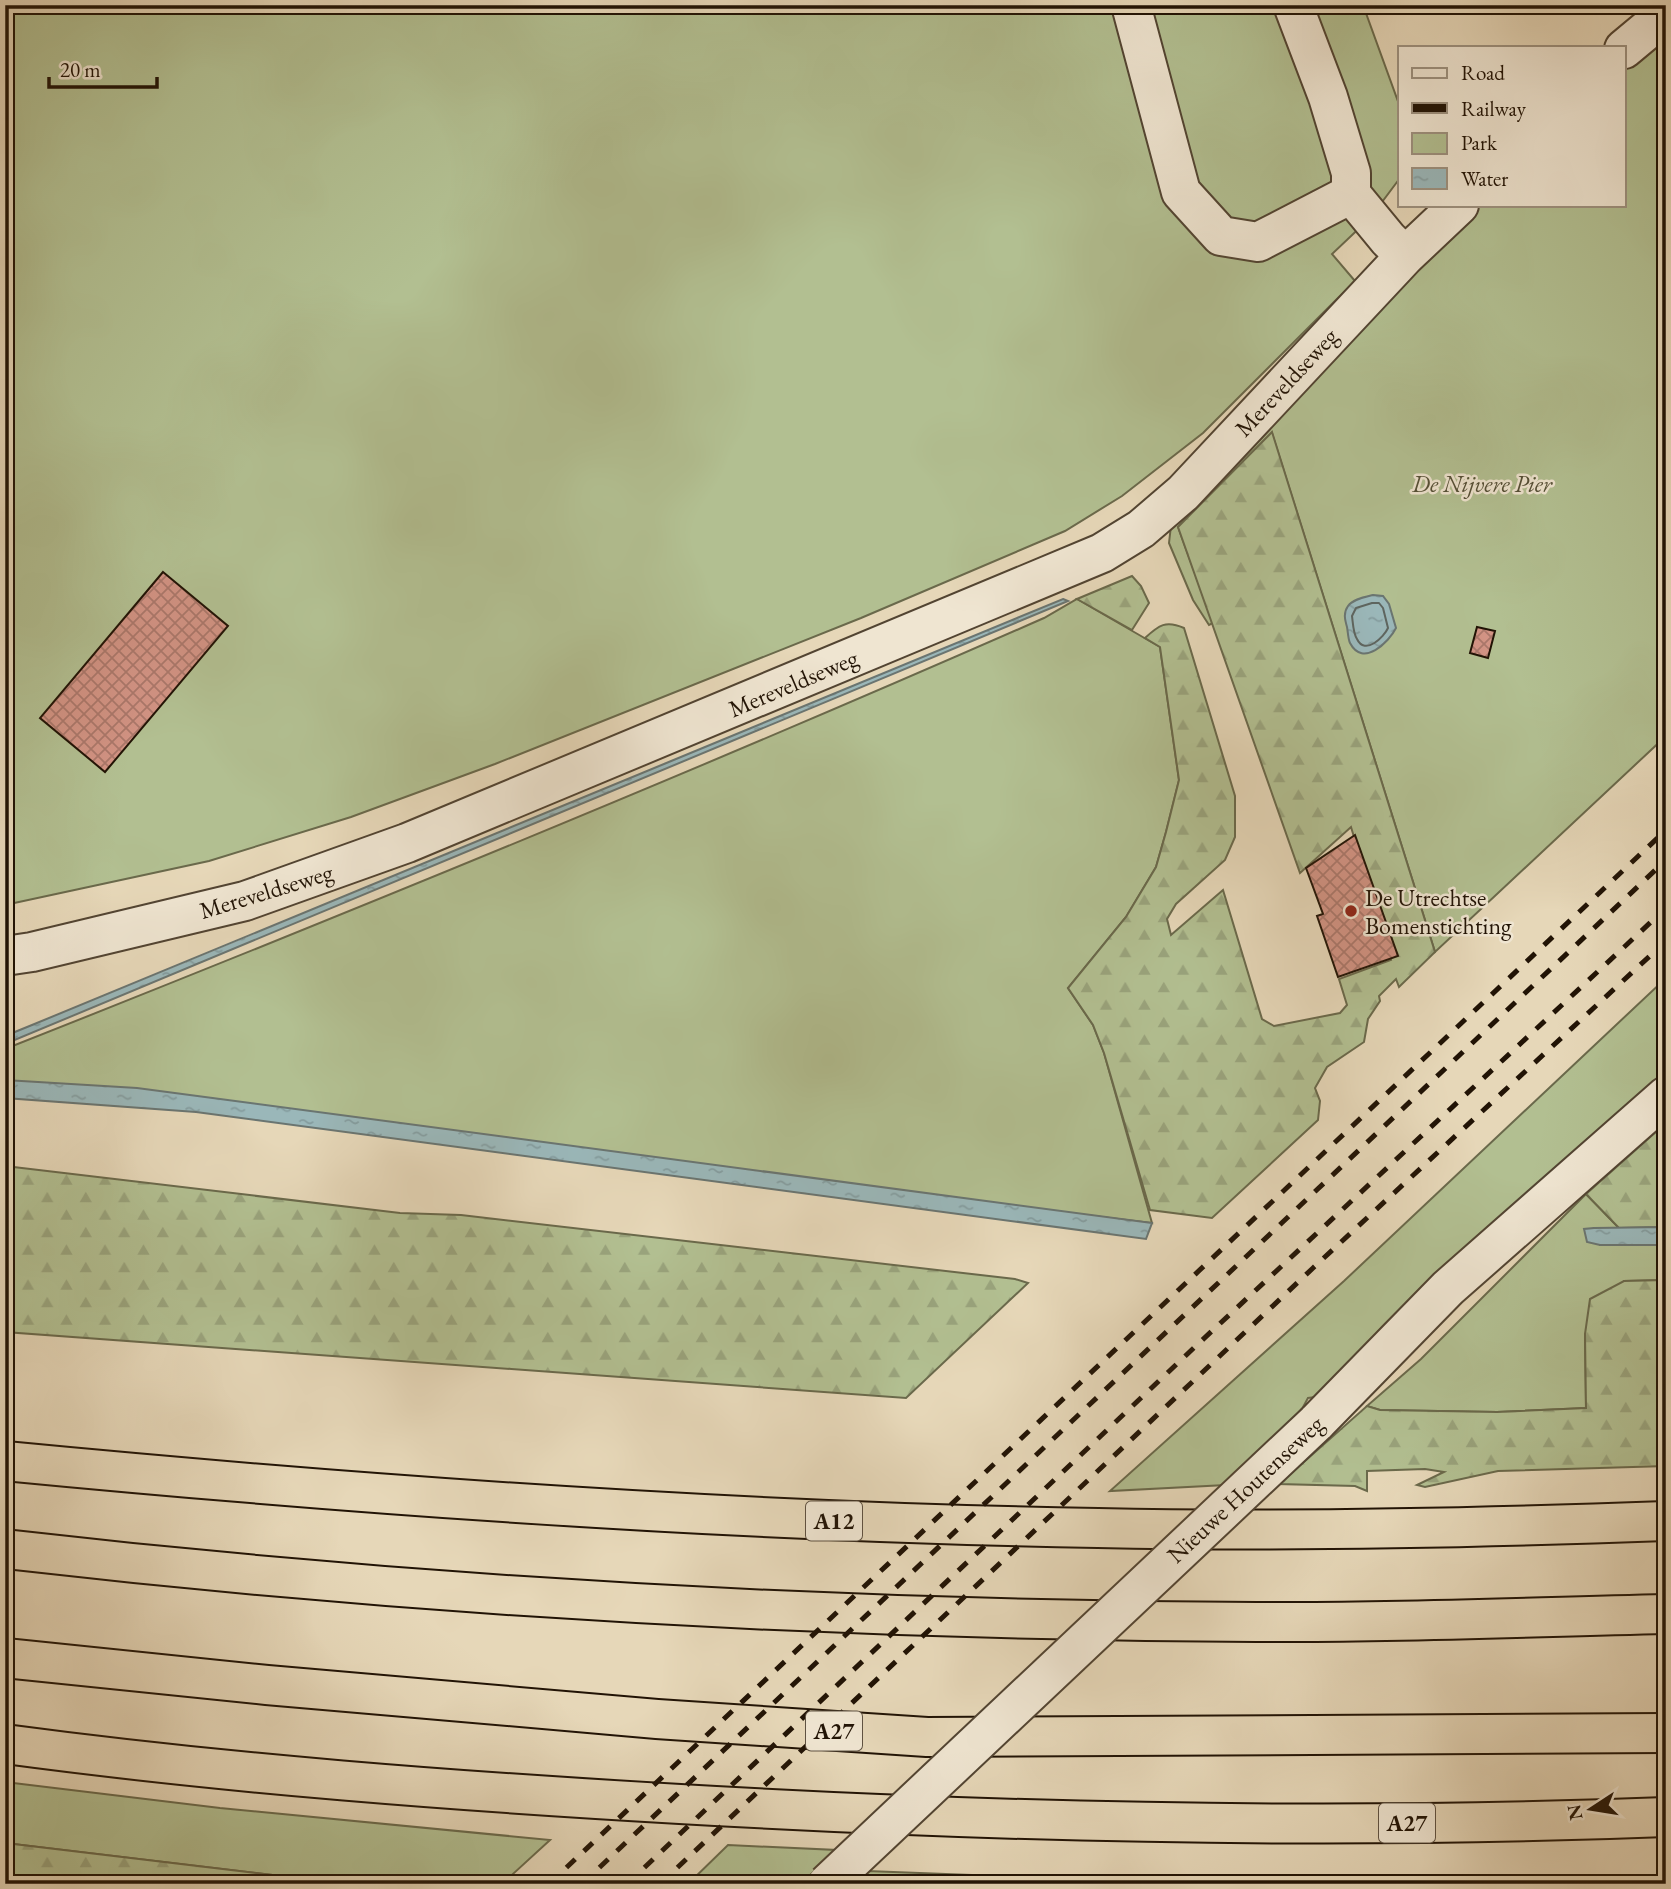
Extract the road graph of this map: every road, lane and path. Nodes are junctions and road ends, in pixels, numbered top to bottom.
1 (1131, 5) edge
2 (1293, 5) edge
3 (1661, 5) edge
4 (1665, 14) edge
5 (1626, 48) edge
6 (1351, 194) junction
7 (1458, 206) edge
8 (1405, 256) junction
9 (5, 956) edge
10 (1666, 1096) edge
11 (5, 1461) edge
12 (1666, 1521) edge
13 (5, 1549) edge
14 (1666, 1614) edge
15 (5, 1658) edge
16 (1666, 1733) edge
17 (5, 1744) edge
18 (1666, 1817) edge
19 (827, 1884) edge

1 - 6 street
2 - 6 street
3 - 4 street
4 - 5 street
6 - 8 street
7 - 8 street, Mereveldseweg
8 - 9 street, Mereveldseweg
10 - 19 street, Nieuwe Houtenseweg, bridge
11 - 12 highway, A12
13 - 14 highway
15 - 16 highway, A27
17 - 18 highway, A27

